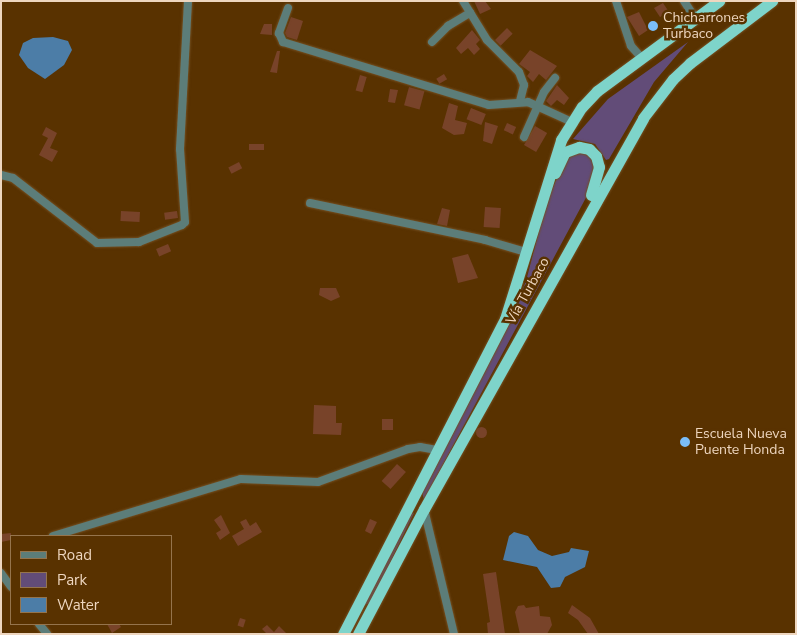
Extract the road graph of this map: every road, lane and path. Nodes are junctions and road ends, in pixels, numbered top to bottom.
1 (188, 1) edge
2 (463, 1) edge
3 (616, 1) edge
4 (684, 1) edge
5 (720, 1) edge
6 (772, 1) edge
7 (288, 8) dead end
8 (470, 13) junction
9 (695, 18) junction
10 (432, 42) dead end
11 (641, 57) junction
12 (555, 78) dead end
13 (520, 101) junction
14 (537, 108) junction
15 (572, 122) junction
16 (524, 137) dead end
17 (1, 174) edge
18 (545, 182) junction
19 (310, 203) dead end
20 (526, 252) junction
21 (554, 274) junction
22 (438, 450) junction
23 (424, 509) junction
24 (56, 535) edge
25 (1, 574) edge
26 (10, 586) edge
27 (343, 634) edge
28 (358, 634) edge
29 (454, 634) edge

1 - 17 street
2 - 8 street
3 - 11 street
4 - 9 street
5 - 9 highway, Vía Turbaco
6 - 21 highway, Vía Turbaco
7 - 13 street
8 - 10 street
8 - 13 street
9 - 11 highway, Vía Turbaco
11 - 15 highway, Vía Turbaco
12 - 14 street
13 - 14 street
14 - 15 street
14 - 16 street
15 - 18 highway, Vía Turbaco
18 - 20 highway, Vía Turbaco
18 - 21 highway
19 - 20 street
20 - 22 highway, Vía Turbaco
21 - 23 highway, Vía Turbaco
22 - 24 street
22 - 27 highway, Vía Turbaco
23 - 28 highway, Vía Turbaco
23 - 29 street
25 - 26 street

